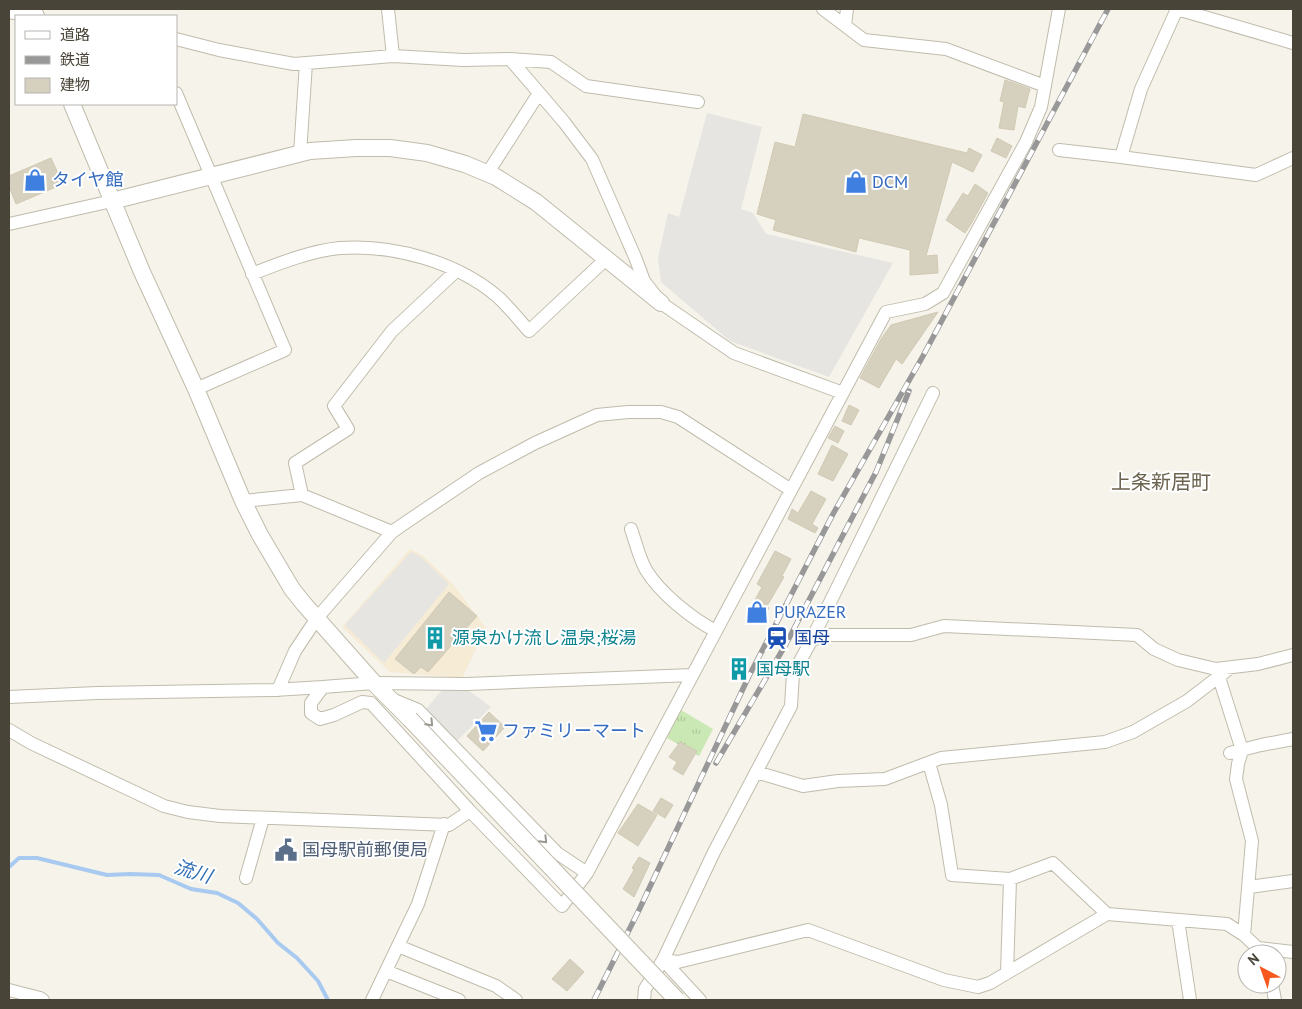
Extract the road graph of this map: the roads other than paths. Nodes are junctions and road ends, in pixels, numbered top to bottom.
1 (388, 9) edge
2 (823, 9) edge
3 (847, 9) edge
4 (1059, 9) edge
5 (1177, 9) edge
6 (9, 12) edge
7 (26, 15) edge
8 (844, 25) junction
9 (178, 40) edge
10 (1293, 43) edge
11 (393, 56) junction
12 (510, 59) junction
13 (306, 63) junction
14 (1044, 86) junction
15 (539, 93) junction
16 (178, 98) edge
17 (698, 102) dead end
18 (72, 105) edge
19 (1059, 150) dead end
20 (300, 154) junction
21 (1121, 158) junction
22 (1293, 158) edge
23 (486, 174) junction
24 (211, 176) junction
25 (112, 201) junction
26 (9, 224) edge
27 (606, 259) junction
28 (456, 271) junction
29 (252, 274) junction
30 (661, 303) junction
31 (196, 389) junction
32 (933, 393) dead end
33 (843, 394) junction
34 (791, 490) junction
35 (302, 495) junction
36 (243, 501) junction
37 (631, 530) dead end
38 (392, 532) junction
39 (317, 618) junction
40 (716, 632) junction
41 (811, 640) junction
42 (1293, 655) edge
43 (1217, 673) junction
44 (692, 675) junction
45 (374, 683) junction
46 (323, 688) junction
47 (278, 690) junction
48 (9, 697) edge
49 (390, 698) junction
50 (9, 730) edge
51 (1293, 739) edge
52 (1236, 752) junction
53 (928, 763) junction
54 (756, 772) junction
55 (470, 811) junction
56 (263, 818) junction
57 (444, 824) junction
58 (587, 873) junction
59 (246, 878) dead end
60 (1010, 878) junction
61 (1293, 881) edge
62 (1249, 888) junction
63 (1107, 914) junction
64 (1178, 920) junction
65 (1244, 935) junction
66 (1254, 944) edge
67 (398, 946) junction
68 (663, 960) junction
69 (386, 971) junction
70 (1007, 973) junction
71 (9, 990) edge
72 (43, 1000) edge
73 (372, 1000) edge
74 (459, 1000) edge
75 (516, 1000) edge
76 (644, 1000) edge
77 (677, 1000) edge
78 (700, 1000) edge
79 (1190, 1000) edge

1 - 11 street
2 - 8 street
3 - 8 street
4 - 14 street
5 - 10 street
5 - 21 street
6 - 7 street
8 - 14 street
9 - 13 street
11 - 12 street
11 - 13 street
12 - 15 street
12 - 17 street
13 - 20 street
14 - 33 street
15 - 23 street
15 - 30 street
16 - 24 street
18 - 25 street
19 - 21 street
20 - 23 street
20 - 24 street
21 - 22 street
23 - 27 street
24 - 25 street
24 - 29 street
25 - 26 street
25 - 31 street
27 - 28 street
27 - 30 street
28 - 29 street
28 - 35 street
29 - 31 street
30 - 33 street
31 - 36 street
32 - 41 street
33 - 34 street
34 - 38 street
34 - 40 street
35 - 36 street
35 - 38 street
36 - 39 street
37 - 40 street
38 - 39 street
39 - 45 street
39 - 47 street
40 - 44 street
41 - 43 street
41 - 54 street
42 - 43 street
43 - 52 street
43 - 53 street
44 - 45 street
44 - 58 street
45 - 46 street
45 - 49 street
46 - 47 street
46 - 55 street
47 - 48 street
49 -> 58 street
49 - 77 street, bridge
50 - 56 street
51 - 52 street
52 - 62 street
53 - 54 street
53 - 60 street
54 - 68 street
55 - 57 street
55 - 58 street
56 - 57 street
56 - 59 street
57 - 67 street
60 - 63 street
60 - 70 street
61 - 62 street
62 - 65 street
63 - 64 street
63 - 70 street
64 - 65 street
64 - 79 street
65 - 66 street
67 - 69 street
67 - 75 street
68 - 70 street
68 - 76 street
68 - 78 street
69 - 73 street
69 - 74 street
71 - 72 street

